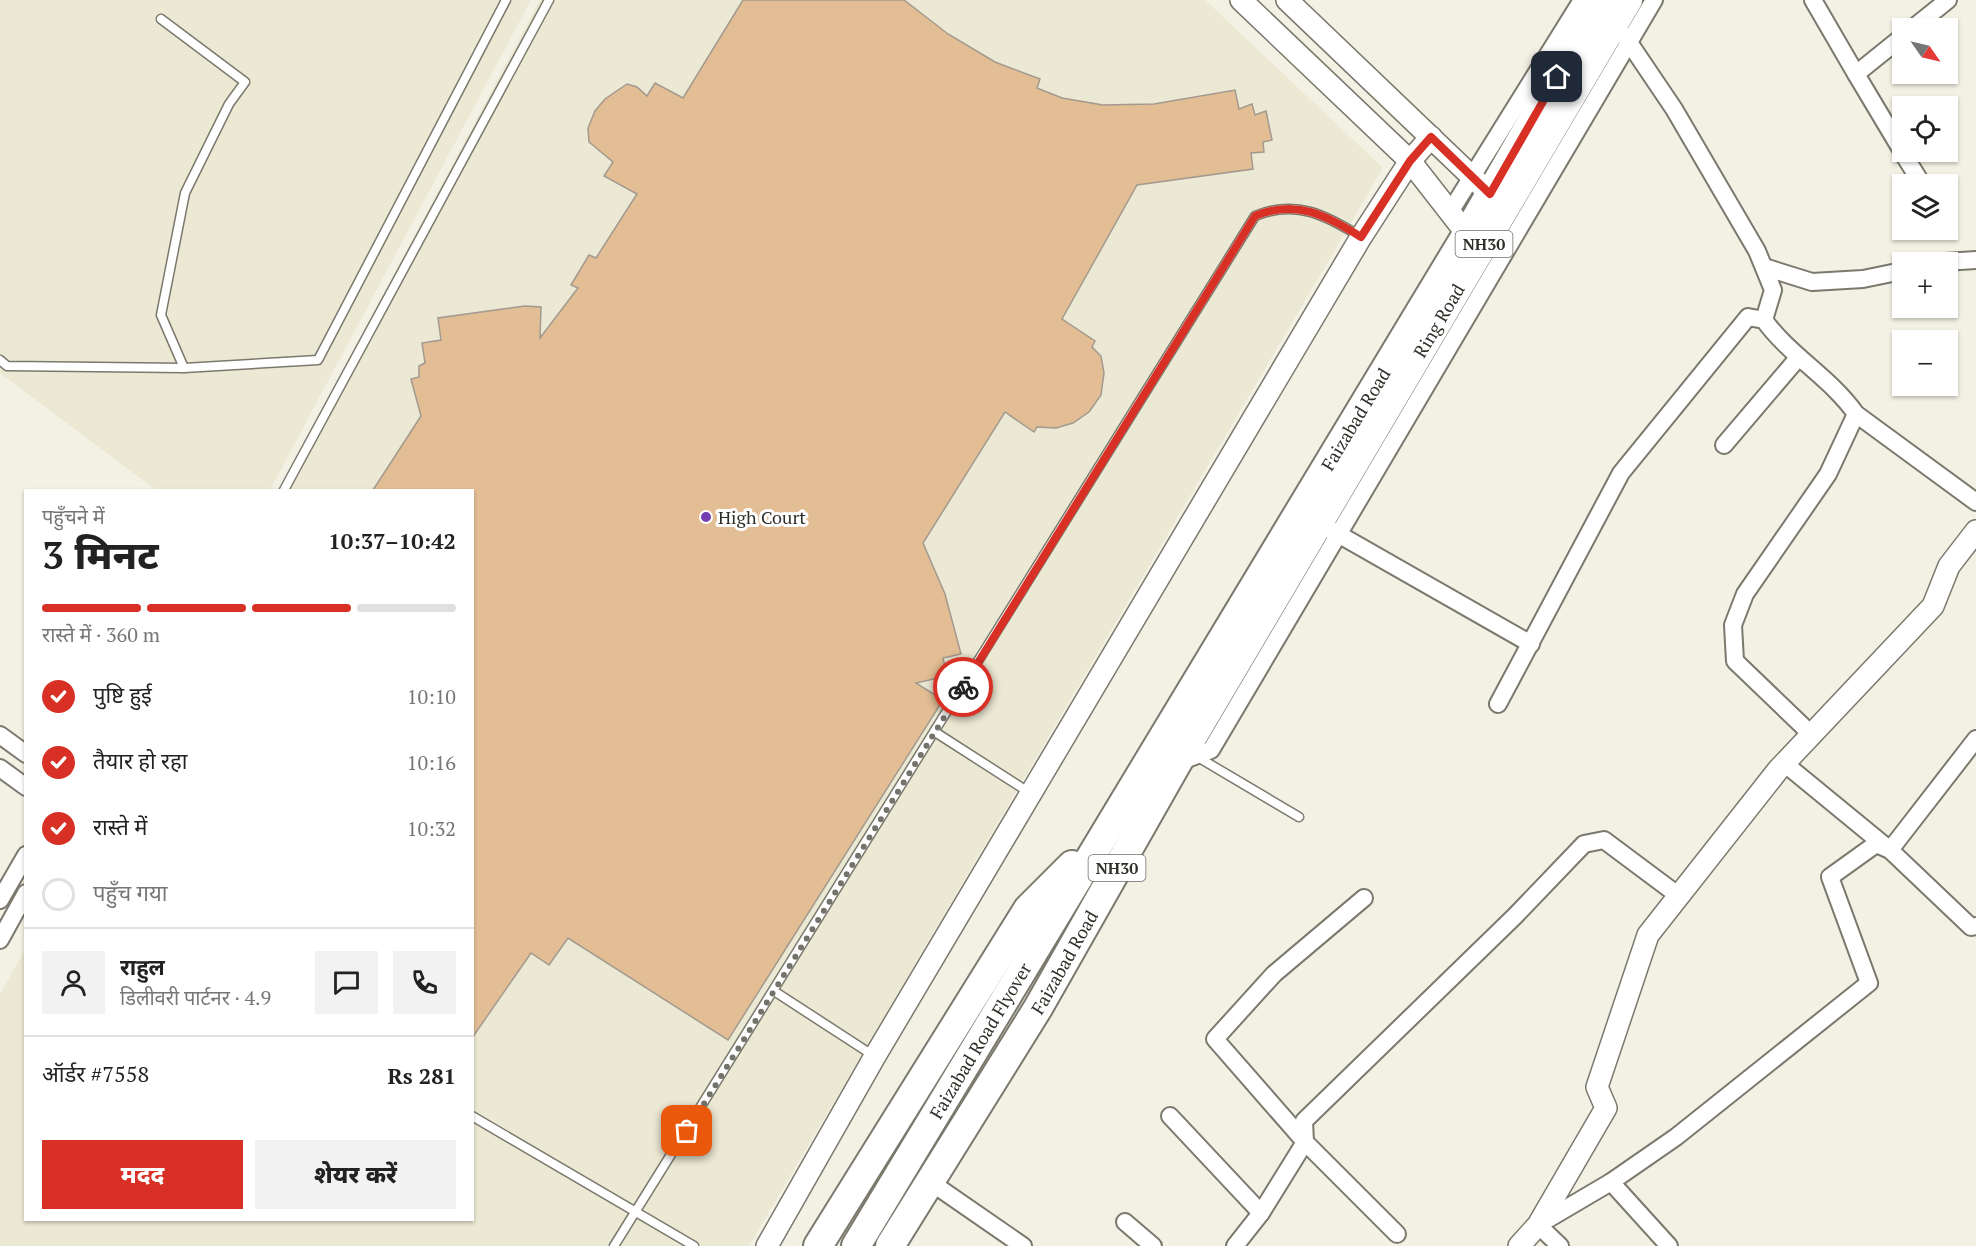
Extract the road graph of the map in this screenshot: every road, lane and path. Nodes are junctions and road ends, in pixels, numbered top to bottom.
1 (506, 0) edge
2 (549, 0) edge
3 (1240, 0) edge
4 (1287, 0) edge
5 (1582, 0) edge
6 (1654, 0) edge
7 (1813, 0) edge
8 (1948, 0) edge
9 (1618, 16) edge
10 (1926, 18) edge
11 (161, 19) dead end
12 (1892, 45) edge
13 (1856, 74) junction
14 (1892, 134) edge
15 (1431, 137) junction
16 (1410, 161) junction
17 (1481, 185) junction
18 (1450, 212) junction
19 (1467, 234) junction
20 (1361, 237) junction
21 (1976, 260) edge
22 (1958, 261) edge
23 (1764, 267) junction
24 (1892, 273) edge
25 (1764, 320) junction
26 (1798, 358) junction
27 (0, 360) edge
28 (184, 368) junction
29 (1856, 414) junction
30 (1724, 445) dead end
31 (1339, 488) joint
32 (285, 489) edge
33 (1976, 502) edge
34 (1329, 529) junction
35 (1976, 531) edge
36 (1531, 644) junction
37 (1498, 704) dead end
38 (935, 732) junction
39 (1812, 734) junction
40 (0, 735) edge
41 (1976, 739) edge
42 (24, 753) edge
43 (1186, 759) junction
44 (1784, 763) junction
45 (0, 768) edge
46 (24, 786) edge
47 (1030, 794) junction
48 (1299, 817) dead end
49 (1103, 834) junction
50 (1890, 850) junction
51 (24, 858) edge
52 (1679, 896) junction
53 (24, 897) edge
54 (1364, 898) dead end
55 (0, 900) edge
56 (1973, 926) edge
57 (0, 940) edge
58 (1976, 943) edge
59 (774, 991) junction
60 (875, 1056) junction
61 (1170, 1116) dead end
62 (474, 1117) edge
63 (1305, 1142) junction
64 (929, 1181) junction
65 (1611, 1182) junction
66 (637, 1211) junction
67 (1260, 1213) junction
68 (1125, 1222) dead end
69 (1538, 1225) junction
70 (1397, 1234) dead end
71 (614, 1246) edge
72 (694, 1246) edge
73 (767, 1246) edge
74 (818, 1246) edge
75 (856, 1246) edge
76 (890, 1246) edge
77 (1023, 1246) edge
78 (1153, 1246) edge
79 (1234, 1246) edge
80 (1518, 1246) edge
81 (1560, 1246) edge
82 (1669, 1246) edge

1 - 28 lane
2 - 32 lane
3 - 16 street
4 - 15 street
5 - 17 street
6 - 9 street
7 - 13 street
8 - 10 street
9 - 17 highway, Faizabad Road / NH30
9 - 23 street
9 - 31 highway, Ring Road / NH30
9 - 34 street
11 - 28 lane
12 - 13 street
13 - 14 street
15 - 16 street
15 - 17 street
16 - 18 street
16 - 20 street
17 - 18 street
17 - 19 highway, Faizabad Road / NH30
18 - 19 street
19 - 49 highway, Faizabad Road / NH30
20 - 38 lane
20 - 47 street
21 - 22 street
23 - 24 street
23 - 25 street
25 - 26 street
25 - 36 street
26 - 29 street
26 - 30 street
27 - 28 lane
29 - 33 street
29 - 39 street
31 - 34 highway, Faizabad Road / NH30
34 - 36 street
34 - 43 highway, Faizabad Road / NH30
35 - 39 street
36 - 37 street
38 - 47 lane
38 - 59 lane
39 - 44 street
40 - 42 street
41 - 50 street
43 - 48 lane
43 - 64 highway, Faizabad Road / NH30
44 - 50 street
44 - 52 street
45 - 46 street
47 - 60 street
49 - 74 highway, NH30
49 - 75 highway, Faizabad Road Flyover
50 - 56 street
50 - 65 street
51 - 55 street
52 - 63 street
52 - 69 street
53 - 57 street
54 - 63 street
56 - 58 street
59 - 60 lane
59 - 66 lane
60 - 73 street
61 - 67 street
62 - 66 lane
63 - 67 street
63 - 70 street
64 - 76 highway, Faizabad Road / NH30
64 - 77 street
65 - 69 street
65 - 82 street
66 - 71 lane
66 - 72 lane
67 - 79 street
68 - 78 street
69 - 80 street
69 - 81 street

